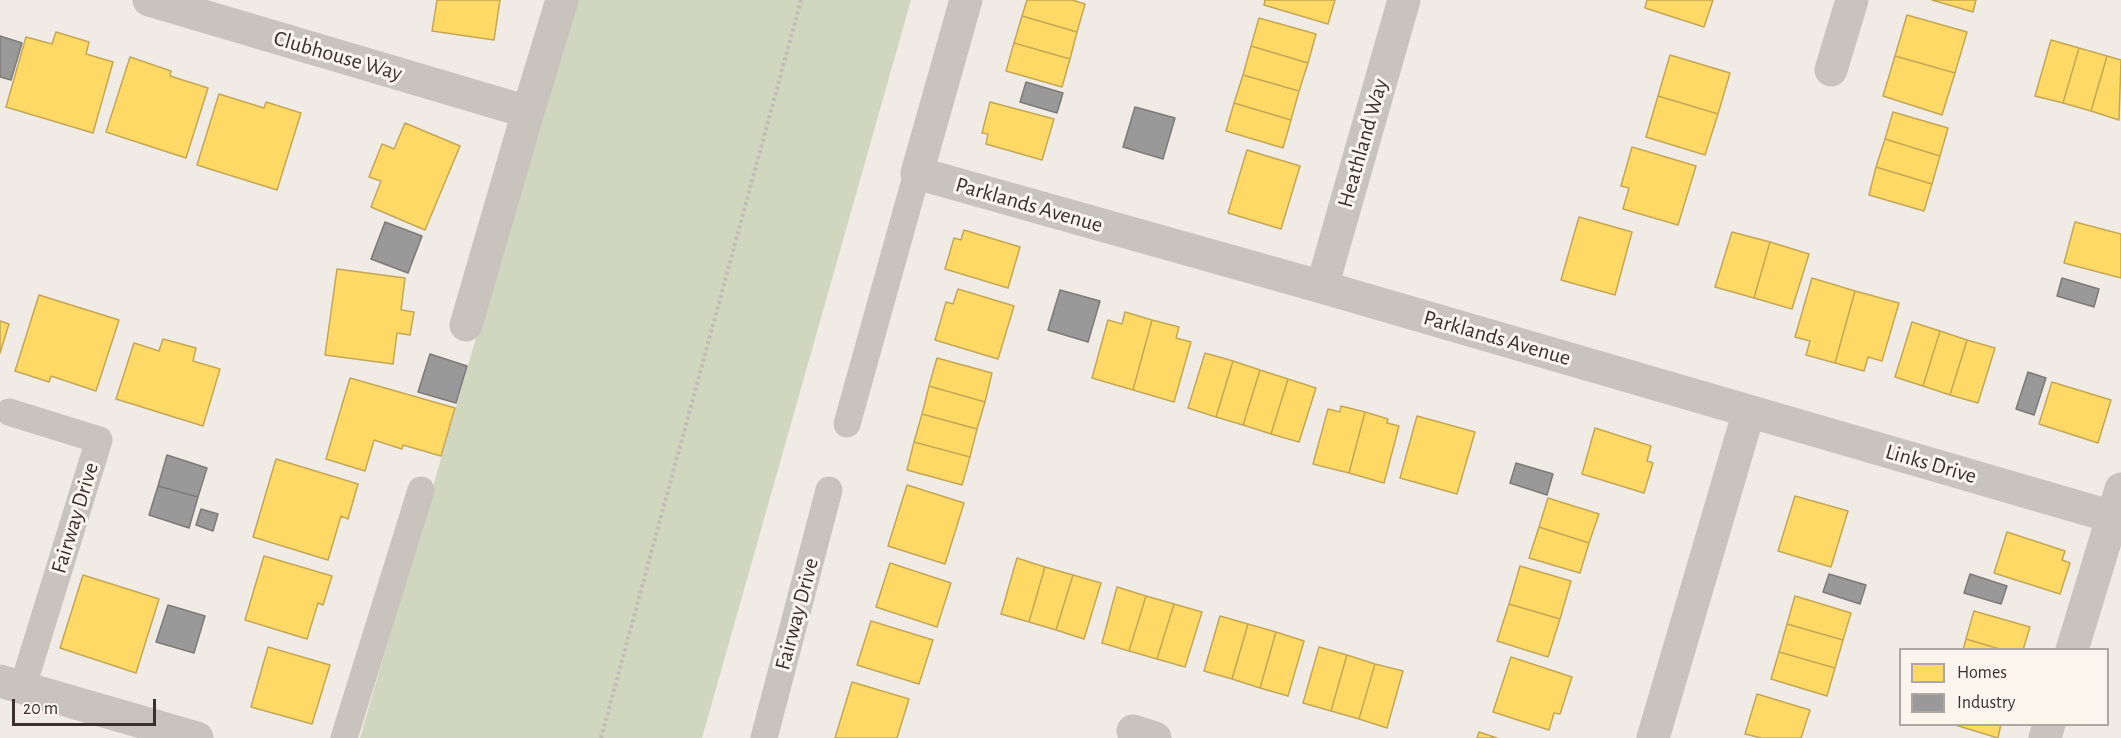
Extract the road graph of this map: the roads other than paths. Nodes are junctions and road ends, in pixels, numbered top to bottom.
1 (148, 0) edge
2 (562, 0) edge
3 (966, 0) edge
4 (1404, 0) edge
5 (1852, 0) edge
6 (1832, 70) dead end
7 (528, 112) junction
8 (917, 173) junction
9 (1322, 287) junction
10 (466, 325) dead end
11 (9, 411) dead end
12 (1749, 411) junction
13 (847, 424) dead end
14 (421, 490) dead end
15 (829, 490) dead end
16 (2117, 503) edge
17 (2073, 648) edge
18 (12, 684) edge
19 (197, 738) edge
20 (344, 738) edge
21 (764, 738) edge
22 (1653, 738) edge

1 - 7 street, Clubhouse Way
2 - 7 street
3 - 8 street
4 - 9 street, Heathland Way
5 - 6 street
7 - 10 street
8 - 9 street, Parklands Avenue
8 - 13 lane
9 - 12 street, Parklands Avenue
11 - 18 lane, Fairway Drive
12 - 16 street, Links Drive
12 - 22 street
14 - 20 lane
15 - 21 lane, Fairway Drive
16 - 17 street, Links Drive
18 - 19 street, Fairway Drive

